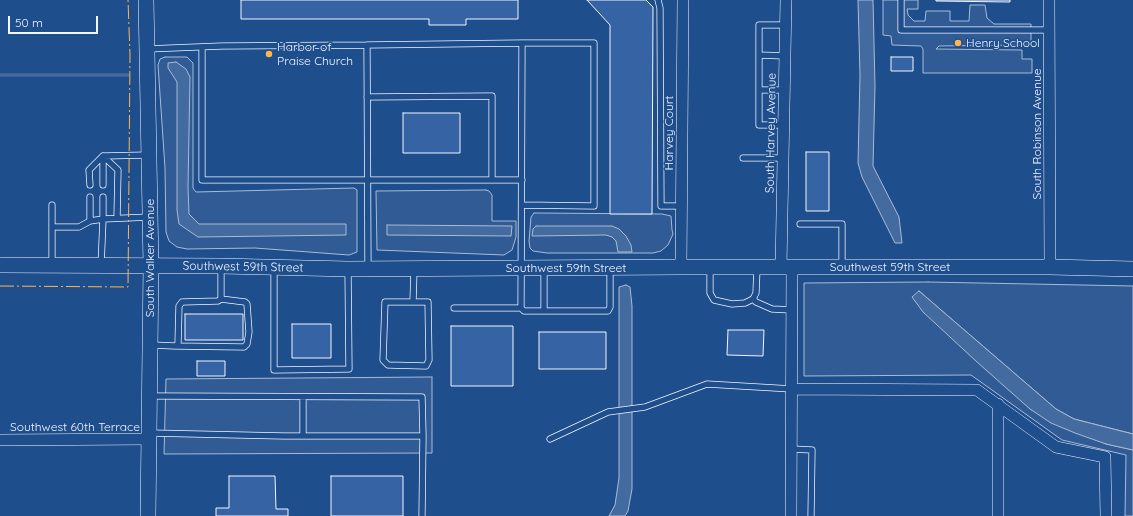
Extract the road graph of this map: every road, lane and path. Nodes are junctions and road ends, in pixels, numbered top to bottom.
1 (146, 0) edge
2 (658, 0) edge
3 (683, 0) edge
4 (786, 0) edge
5 (901, 0) edge
6 (1049, 0) edge
7 (786, 26) junction
8 (1049, 30) junction
9 (522, 43) junction
10 (367, 45) junction
11 (202, 47) junction
12 (146, 49) junction
13 (759, 55) junction
14 (785, 56) junction
15 (759, 90) junction
16 (784, 90) junction
17 (367, 97) junction
18 (784, 125) junction
19 (148, 155) junction
20 (103, 156) junction
21 (743, 158) dead end
22 (783, 158) junction
23 (368, 180) junction
24 (492, 180) junction
25 (522, 180) junction
26 (90, 185) dead end
27 (103, 185) dead end
28 (90, 197) dead end
29 (103, 197) dead end
30 (52, 205) dead end
31 (522, 205) junction
32 (682, 206) junction
33 (150, 217) junction
34 (117, 218) junction
35 (103, 219) junction
36 (90, 221) junction
37 (800, 224) dead end
38 (52, 227) junction
39 (0, 265) edge
40 (52, 266) junction
41 (101, 266) junction
42 (150, 266) junction
43 (221, 266) junction
44 (274, 267) junction
45 (681, 267) junction
46 (710, 267) junction
47 (756, 267) junction
48 (787, 267) junction
49 (842, 267) junction
50 (1050, 267) junction
51 (414, 268) junction
52 (522, 268) junction
53 (544, 268) junction
54 (610, 268) junction
55 (348, 269) junction
56 (368, 269) junction
57 (1133, 269) edge
58 (221, 299) junction
59 (753, 299) junction
60 (413, 302) junction
61 (454, 308) dead end
62 (521, 308) junction
63 (792, 310) junction
64 (544, 311) junction
65 (150, 345) junction
66 (175, 346) junction
67 (792, 389) junction
68 (150, 396) junction
69 (303, 397) junction
70 (998, 404) junction
71 (149, 436) junction
72 (303, 436) junction
73 (423, 436) junction
74 (550, 438) dead end
75 (0, 440) edge
76 (792, 449) junction
77 (148, 516) edge
78 (422, 516) edge
79 (791, 516) edge
80 (811, 516) edge
81 (998, 516) edge
82 (1106, 516) edge

1 - 12 main road, South Walker Avenue
2 - 32 lane
3 - 32 street, Harvey Court
4 - 7 street, South Harvey Avenue
5 - 8 lane
6 - 8 street, South Robinson Avenue
7 - 13 lane
7 - 14 street, South Harvey Avenue
8 - 50 street, South Robinson Avenue
9 - 10 lane
9 - 25 lane
9 - 31 lane
10 - 11 lane
10 - 17 lane
11 - 12 lane
11 - 23 lane
12 - 19 main road, South Walker Avenue
13 - 14 lane
13 - 15 lane
14 - 16 street, South Harvey Avenue
15 - 16 lane
15 - 18 lane
16 - 18 street, South Harvey Avenue
17 - 23 lane
17 - 24 lane
18 - 22 street, South Harvey Avenue
19 - 20 lane
19 - 33 main road, South Walker Avenue
20 - 26 lane
20 - 27 lane
20 - 34 lane
21 - 22 lane
22 - 48 street, South Harvey Avenue
23 - 24 lane
23 - 56 lane
24 - 25 lane
25 - 31 lane
28 - 36 lane
29 - 35 lane
30 - 38 lane
31 - 52 lane
32 - 45 street, Harvey Court
33 - 34 lane
33 - 42 main road, South Walker Avenue
34 - 35 lane
35 - 36 lane
35 - 41 lane
36 - 38 lane
37 - 49 lane
38 - 40 lane
39 - 40 main road, Southwest 59th Street
40 - 41 main road, Southwest 59th Street
41 - 42 main road, Southwest 59th Street
42 - 43 main road, Southwest 59th Street
42 - 65 main road, South Walker Avenue
43 - 44 main road, Southwest 59th Street
43 - 58 lane
44 - 55 main road, Southwest 59th Street
44 - 55 lane
45 - 46 main road, Southwest 59th Street
45 - 54 main road, Southwest 59th Street
46 - 47 main road, Southwest 59th Street
46 - 59 lane
47 - 48 main road, Southwest 59th Street
47 - 59 lane
48 - 49 main road, Southwest 59th Street
48 - 63 street, South Harvey Avenue
49 - 50 main road, Southwest 59th Street
50 - 57 main road, Southwest 59th Street
51 - 52 main road, Southwest 59th Street
51 - 56 main road, Southwest 59th Street
51 - 60 lane
52 - 53 main road, Southwest 59th Street
52 - 62 lane
53 - 54 main road, Southwest 59th Street
53 - 64 lane
54 - 64 lane
55 - 56 main road, Southwest 59th Street
58 - 66 lane
58 - 66 lane
59 - 63 lane
60 - 60 lane
61 - 62 lane
62 - 64 lane
63 - 67 street, South Harvey Avenue
65 - 66 lane
65 - 68 main road, South Walker Avenue
67 - 70 street
67 - 74 lane
67 - 76 street, South Harvey Avenue
68 - 69 lane
68 - 71 main road, South Walker Avenue
69 - 72 lane
69 - 73 lane
70 - 81 street
70 - 82 street
71 - 72 lane
71 - 75 street, Southwest 60th Terrace
71 - 77 main road, South Walker Avenue
72 - 73 lane
73 - 78 lane
76 - 79 street, South Harvey Avenue
76 - 80 lane

